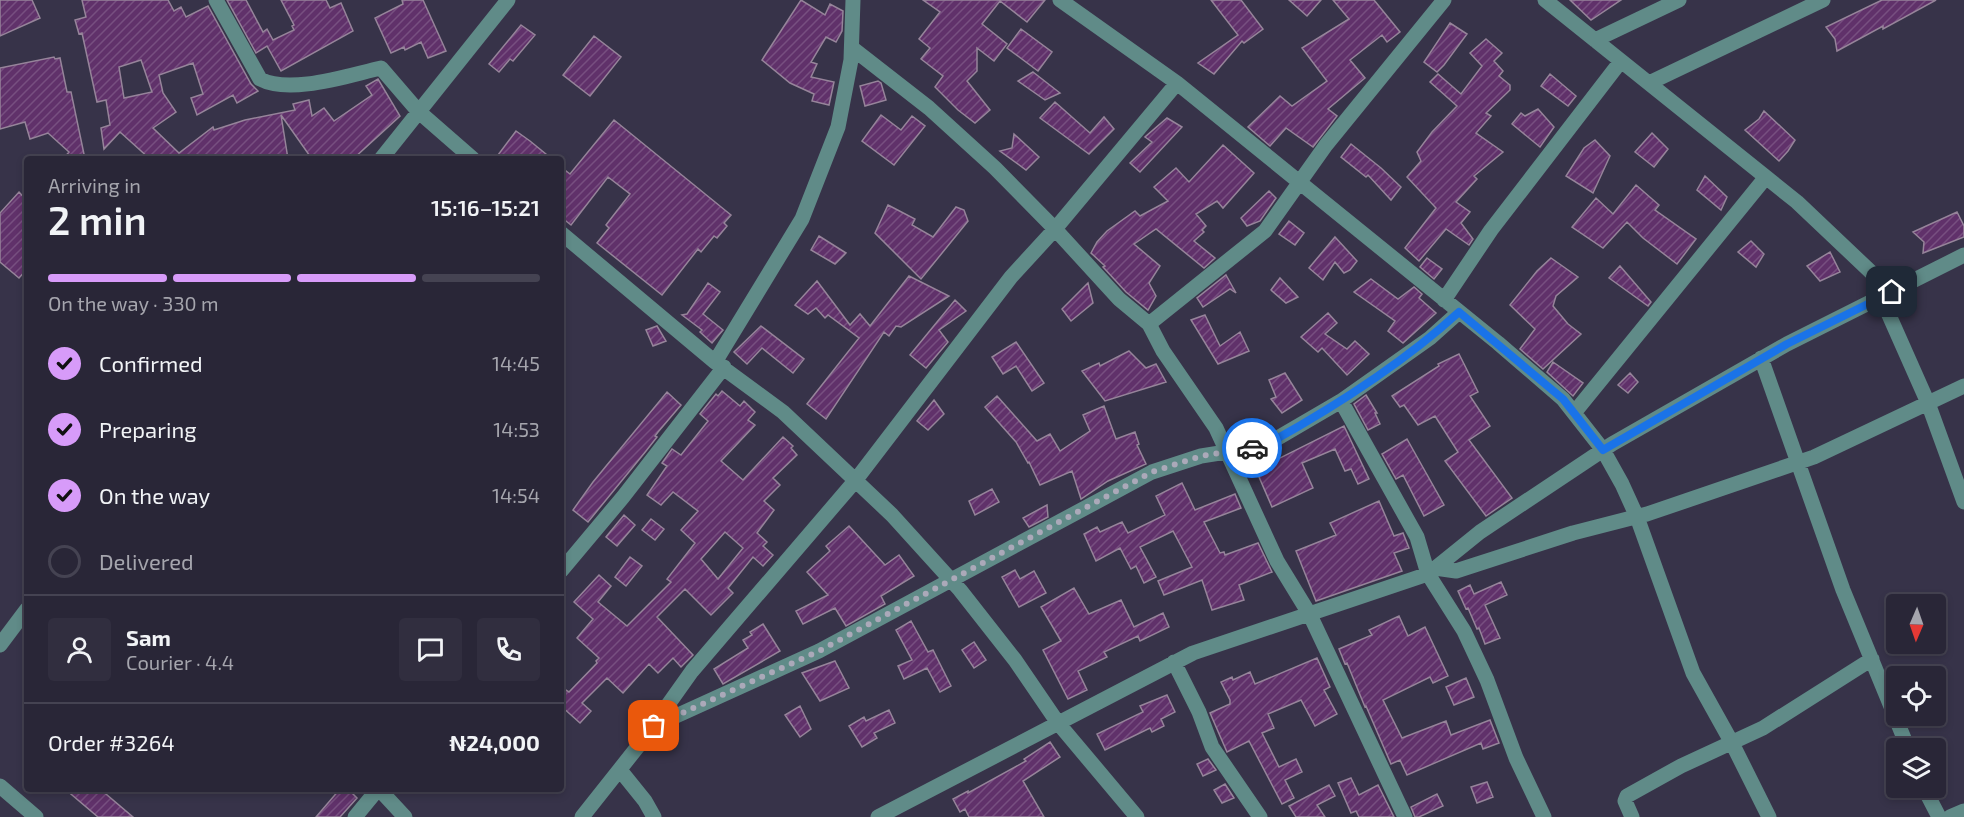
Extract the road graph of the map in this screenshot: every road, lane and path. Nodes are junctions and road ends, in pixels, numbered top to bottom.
1 (216, 0) edge
2 (508, 0) edge
3 (853, 0) edge
4 (1060, 0) edge
5 (1444, 0) edge
6 (1545, 0) edge
7 (1679, 0) edge
8 (1822, 0) edge
9 (1595, 40) junction
10 (852, 48) junction
11 (1621, 61) junction
12 (1177, 83) junction
13 (1649, 83) junction
14 (418, 111) junction
15 (383, 156) edge
16 (469, 156) edge
17 (1766, 177) junction
18 (1300, 182) junction
19 (1055, 229) junction
20 (564, 235) edge
21 (1964, 255) edge
22 (1886, 294) junction
23 (1444, 300) junction
24 (1459, 312) junction
25 (1149, 324) junction
26 (1761, 358) junction
27 (720, 365) junction
28 (1964, 386) edge
29 (1341, 401) junction
30 (1928, 403) junction
31 (1574, 413) junction
32 (1603, 450) junction
33 (1228, 452) junction
34 (1799, 462) junction
35 (855, 481) junction
36 (1964, 502) edge
37 (1636, 517) junction
38 (564, 567) edge
39 (1431, 571) junction
40 (950, 579) junction
41 (24, 613) edge
42 (1310, 615) junction
43 (0, 645) edge
44 (1872, 659) junction
45 (1174, 662) junction
46 (1058, 723) junction
47 (654, 726) junction
48 (1904, 738) edge
49 (1732, 743) junction
50 (620, 770) junction
51 (0, 786) edge
52 (376, 792) edge
53 (381, 792) edge
54 (1929, 798) edge
55 (1964, 811) edge
56 (36, 817) edge
57 (355, 817) edge
58 (405, 817) edge
59 (582, 817) edge
60 (654, 817) edge
61 (878, 817) edge
62 (1137, 817) edge
63 (1260, 817) edge
64 (1405, 817) edge
65 (1544, 817) edge
66 (1632, 817) edge
67 (1769, 817) edge
68 (1939, 817) edge
69 (1950, 817) edge

1 - 14 street
2 - 14 street
3 - 10 street
4 - 12 street
5 - 18 street
6 - 9 street
7 - 9 street
8 - 13 street
9 - 11 street
10 - 19 street
10 - 27 street
11 - 13 street
11 - 23 street
12 - 18 street
12 - 19 street
13 - 17 street
14 - 15 street
14 - 16 street
17 - 22 street
17 - 31 street
18 - 23 street
18 - 25 street
19 - 25 street
19 - 35 street
20 - 27 street
21 - 22 street
22 - 26 street
22 - 30 street
23 - 24 street
24 - 29 street
24 - 31 street
25 - 33 street
26 - 32 street
26 - 34 street
27 - 35 street
27 - 38 street
28 - 30 street
29 - 33 street
29 - 39 street
30 - 34 street
30 - 36 street
31 - 32 street
32 - 37 street
32 - 39 street
33 - 40 street
33 - 42 street
34 - 37 street
34 - 44 street
35 - 40 street
35 - 47 street
37 - 39 street
37 - 49 street
39 - 42 street
39 - 65 street
40 - 46 street
40 - 47 street
41 - 43 street
42 - 45 street
42 - 64 street
44 - 48 street
44 - 49 street
45 - 46 street
45 - 63 street
46 - 61 street
46 - 62 street
47 - 50 street
49 - 66 street
49 - 67 street
50 - 59 street
50 - 60 street
51 - 56 street
52 - 57 street
53 - 58 street
54 - 68 street
55 - 69 street

